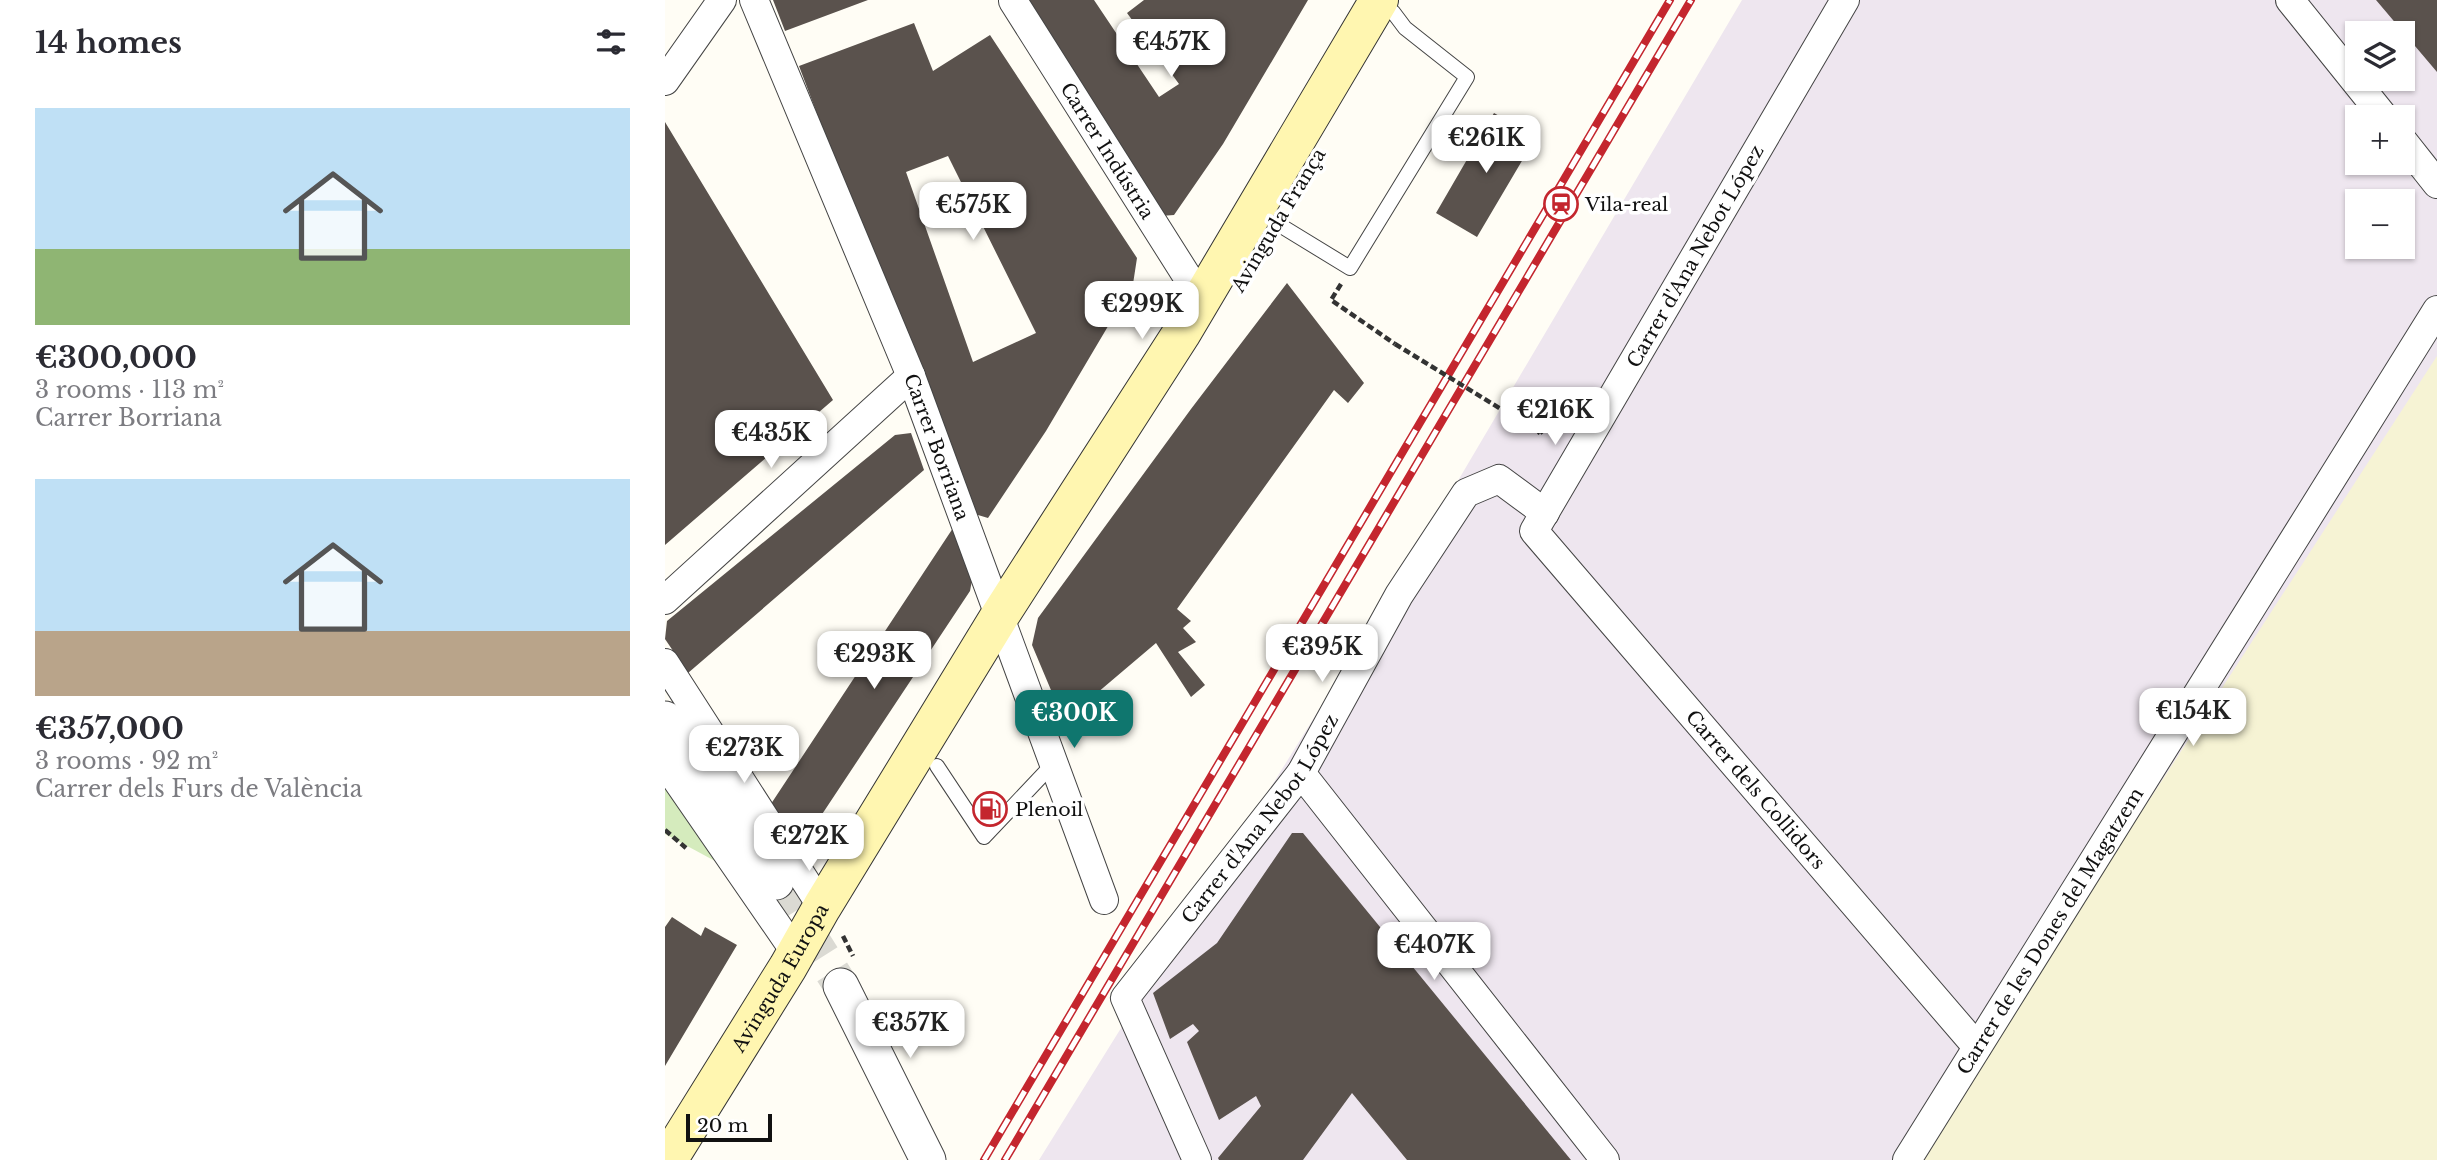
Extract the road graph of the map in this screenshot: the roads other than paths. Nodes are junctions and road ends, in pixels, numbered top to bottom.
1 (722, 0) edge
2 (754, 0) edge
3 (1845, 0) edge
4 (2290, 0) edge
5 (1013, 1) edge
6 (1388, 3) edge
7 (665, 81) edge
8 (2374, 105) edge
9 (2415, 156) edge
10 (2437, 184) edge
11 (1277, 224) junction
12 (1202, 300) junction
13 (2437, 310) edge
14 (911, 376) junction
15 (1540, 522) junction
16 (665, 600) edge
17 (1004, 631) junction
18 (665, 663) edge
19 (665, 719) edge
20 (665, 763) edge
21 (1053, 764) junction
22 (937, 766) junction
23 (1301, 773) junction
24 (776, 882) tunnel mouth
25 (1104, 900) dead end
26 (822, 907) junction
27 (796, 953) junction
28 (841, 986) tunnel mouth
29 (1977, 1047) junction
30 (668, 1160) edge
31 (699, 1160) edge
32 (928, 1160) edge
33 (1197, 1160) edge
34 (1605, 1160) edge
35 (1906, 1160) edge

1 - 7 street
2 - 14 street, Carrer Borriana
3 - 15 street, Carrer d'Ana Nebot López
4 - 8 street
5 - 12 street, Carrer Indústria
6 - 11 main road, Avinguda França
6 - 11 lane
6 - 12 main road, Avinguda França
9 - 10 street
11 - 17 main road, Avinguda França
12 - 17 main road, Avinguda França
13 - 29 street, Carrer de les Dones del Magatzem
14 - 16 street
14 - 17 street, Carrer Borriana
15 - 23 street, Carrer d'Ana Nebot López
15 - 29 street, Carrer dels Collidors
17 - 21 street, Carrer Borriana
17 - 22 main road, Avinguda Europa
17 - 26 main road, Avinguda Europa
18 - 26 street
19 - 24 street
20 - 27 street
21 - 22 lane
21 - 25 street, Carrer Borriana
22 - 31 main road, Avinguda Europa
23 - 33 street, Carrer d'Ana Nebot López
23 - 34 street
26 - 27 main road, Avinguda Europa
27 - 30 main road, Avinguda Europa
28 - 32 street
29 - 35 street, Carrer de les Dones del Magatzem

